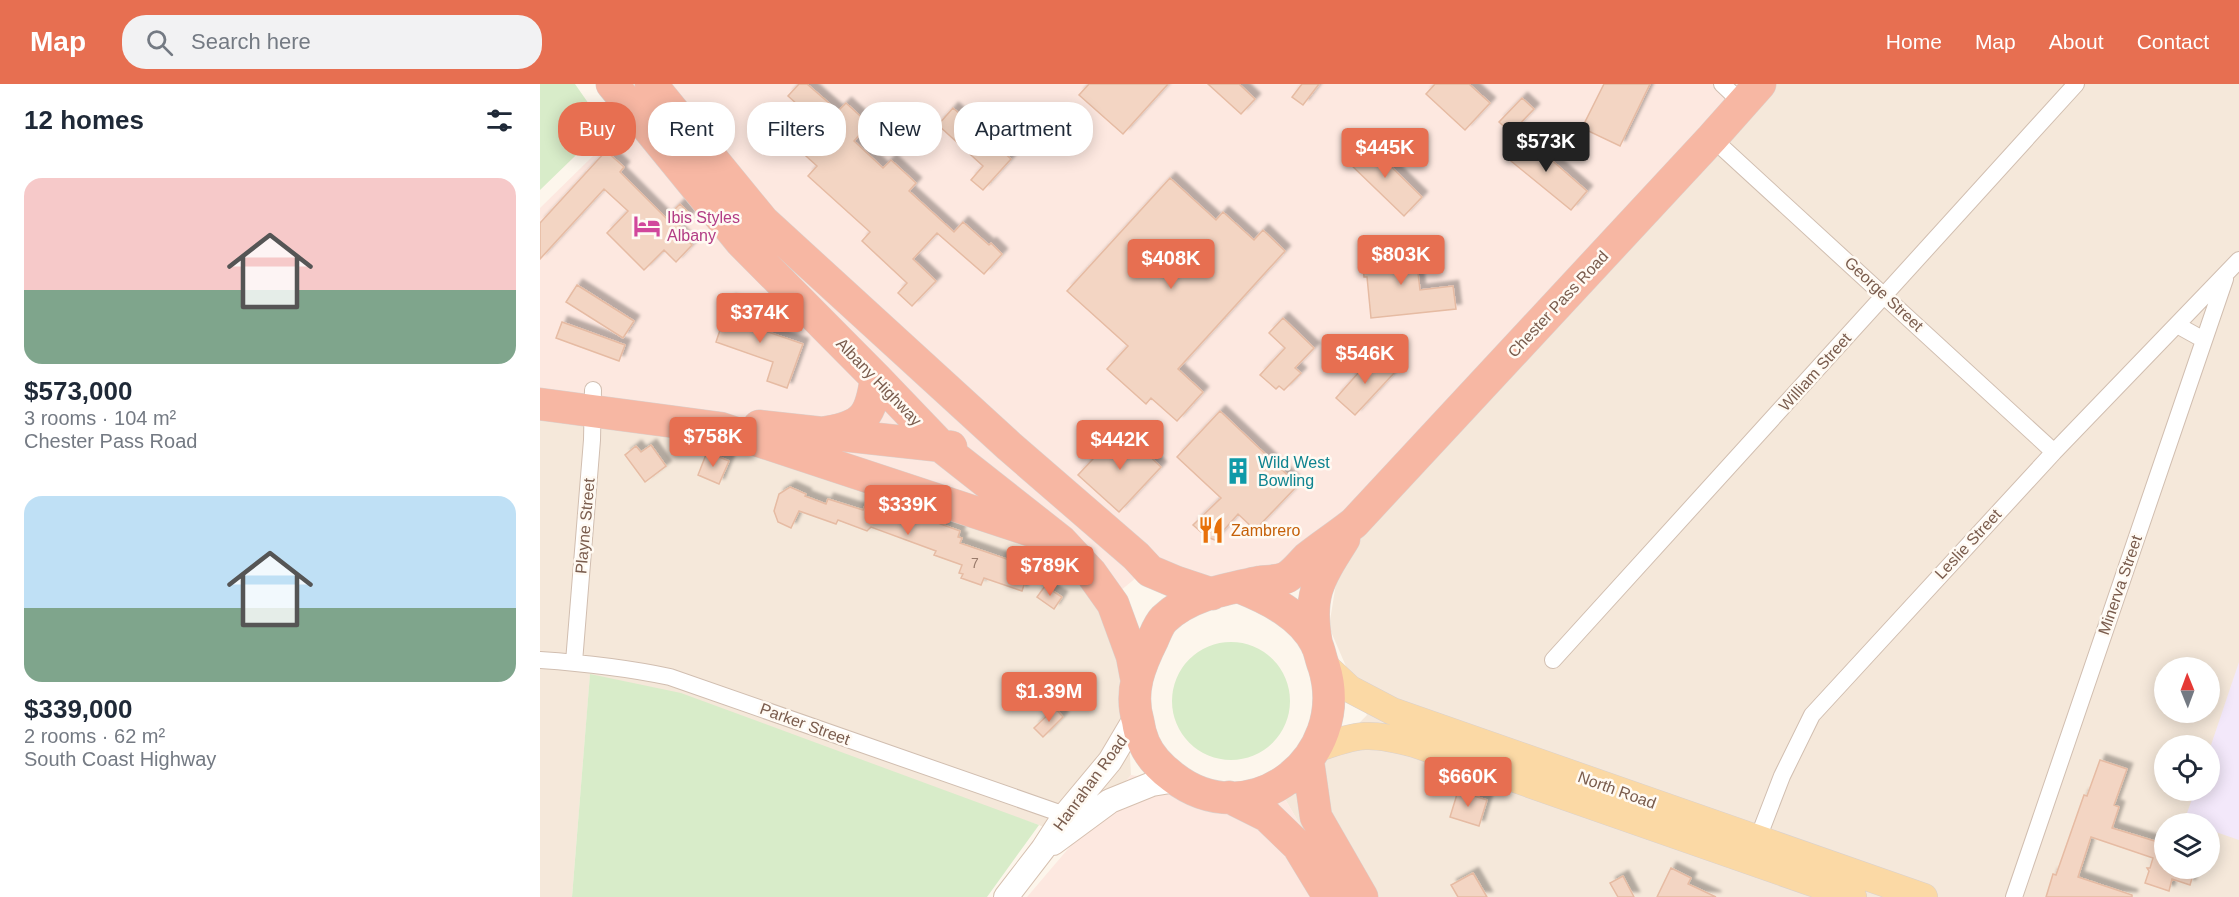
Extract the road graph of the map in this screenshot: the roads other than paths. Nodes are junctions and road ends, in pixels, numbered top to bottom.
1 (612, 84) edge
2 (651, 84) edge
3 (2076, 84) edge
4 (1741, 90) edge
5 (1712, 138) junction
6 (752, 232) junction
7 (2239, 260) edge
8 (2227, 273) junction
9 (1885, 295) junction
10 (2177, 325) junction
11 (2204, 340) junction
12 (876, 378) junction
13 (540, 386) edge
14 (593, 400) junction
15 (540, 404) edge
16 (818, 434) junction
17 (1009, 446) junction
18 (943, 448) junction
19 (2054, 452) junction
20 (1354, 523) junction
21 (1061, 541) junction
22 (1226, 590) junction
23 (1320, 654) junction
24 (540, 660) edge
25 (1553, 660) dead end
26 (574, 662) junction
27 (1136, 677) junction
28 (1136, 717) junction
29 (1312, 755) junction
30 (1176, 780) junction
31 (1229, 797) junction
32 (1065, 815) junction
33 (1044, 849) junction
34 (1753, 851) junction
35 (1006, 897) edge
36 (1329, 897) edge
37 (1362, 897) edge
38 (1853, 897) edge
39 (1924, 897) edge
40 (2014, 897) edge

1 - 6 highway, Albany Highway
2 - 6 highway, Albany Highway
3 - 9 street, William Street
4 - 5 highway, Chester Pass Road
5 - 9 street, George Street
5 - 20 highway, Chester Pass Road
6 - 12 highway, Albany Highway
6 - 17 highway, Albany Highway
7 - 8 street, Leslie Street
8 - 10 street, Leslie Street
8 - 11 street, Minerva Street
9 - 19 street, George Street
9 - 25 street, William Street
10 - 11 street
10 - 19 street, Leslie Street
11 - 40 street, Minerva Street
12 - 16 highway
12 - 18 highway, Albany Highway
13 - 14 highway
14 - 15 highway
14 - 16 highway
14 - 21 highway
14 - 26 street, Playne Street
16 - 18 highway
17 - 18 highway
17 - 22 highway, Albany Highway
18 - 21 highway, Albany Highway
19 - 34 street, Leslie Street
20 - 22 highway, Chester Pass Road
20 - 23 highway, Chester Pass Road
21 - 27 highway, Albany Highway
22 - 23 highway
22 - 27 highway
23 - 29 highway
23 - 34 main road, North Road
24 - 26 street, Parker Street
26 - 32 street, Parker Street
27 - 28 highway
28 - 30 highway
28 - 32 main road, Hanrahan Road
29 - 31 highway
29 - 34 main road, North Road
29 - 37 highway
30 - 31 highway
30 - 33 main road, Hanrahan Road
31 - 36 highway
32 - 33 main road, Hanrahan Road
33 - 35 main road, Hanrahan Road
34 - 38 main road, North Road
34 - 39 main road, North Road

